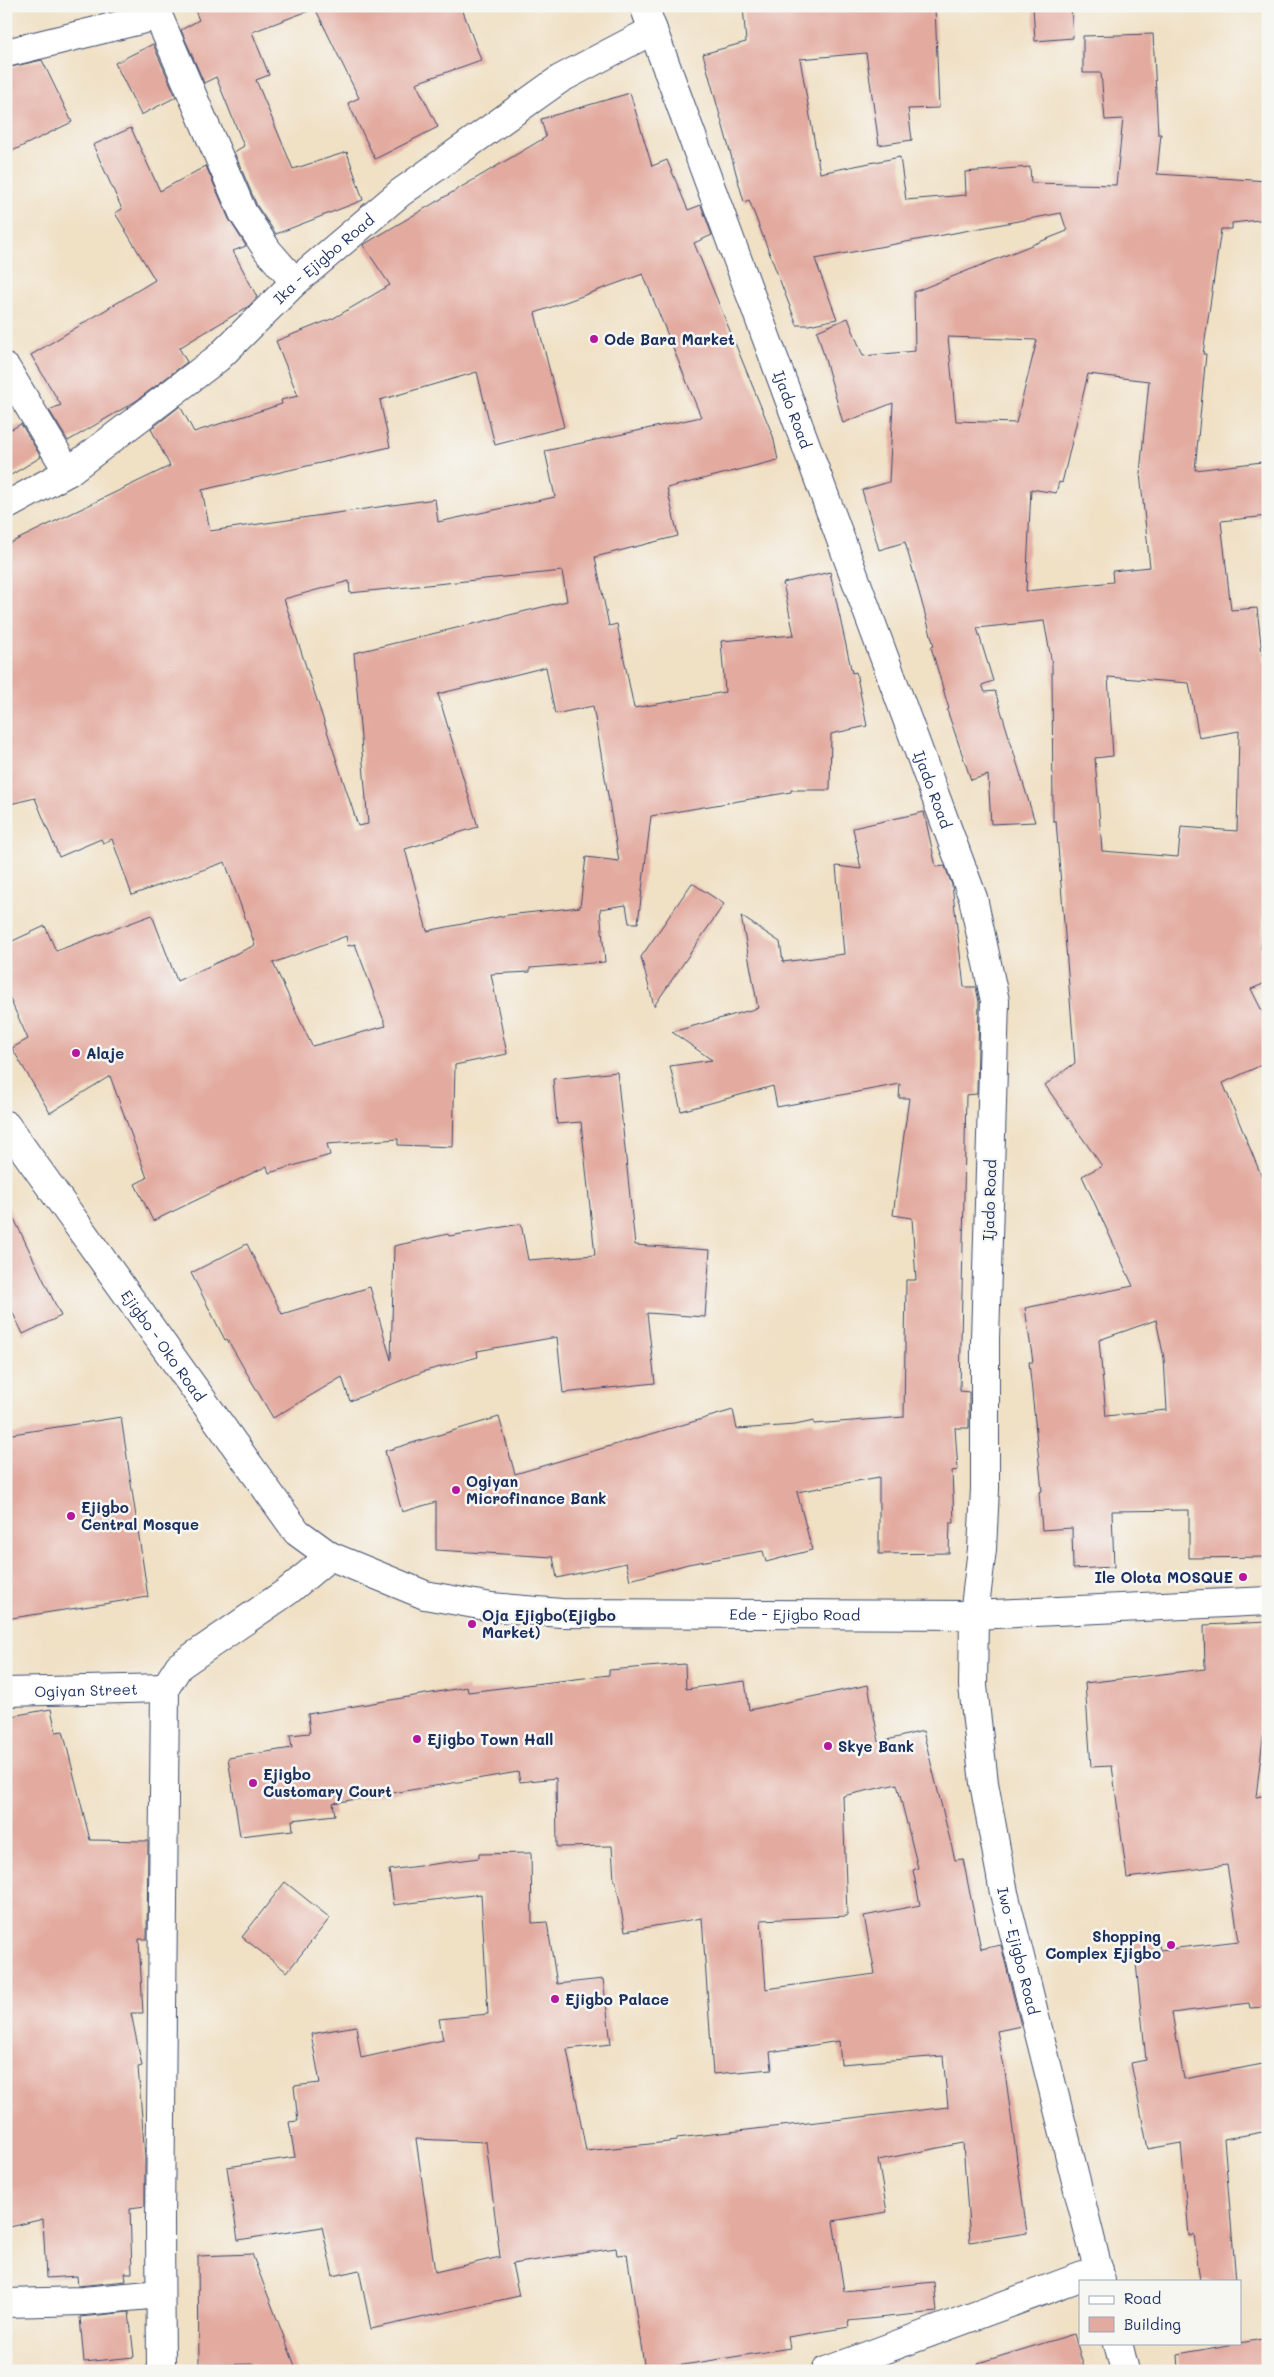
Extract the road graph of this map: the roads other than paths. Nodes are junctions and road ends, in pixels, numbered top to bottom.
1 (156, 11) edge
2 (648, 18) edge
3 (6, 54) edge
4 (295, 282) junction
5 (6, 368) edge
6 (68, 472) junction
7 (6, 506) edge
8 (6, 1125) edge
9 (330, 1556) junction
10 (1268, 1601) edge
11 (974, 1615) junction
12 (165, 1688) junction
13 (6, 1692) edge
14 (1100, 2276) edge
15 (1079, 2283) edge
16 (160, 2294) junction
17 (6, 2302) edge
18 (1118, 2344) edge
19 (161, 2371) edge
20 (826, 2371) edge
21 (1125, 2371) edge

1 - 3 street
1 - 4 street
2 - 4 street, Ika - Ejigbo Road
2 - 11 street, Ijado Road
4 - 6 street, Ika - Ejigbo Road
5 - 6 street
6 - 7 street, Ika - Ejigbo Road
8 - 9 street, Ejigbo - Oko Road
9 - 11 street, Ede - Ejigbo Road
9 - 12 street
10 - 11 street, Ede - Ejigbo Road
11 - 14 street, Iwo - Ejigbo Road
12 - 13 street, Ogiyan Street
12 - 16 street
15 - 20 street
16 - 17 street
16 - 19 street
18 - 21 street

